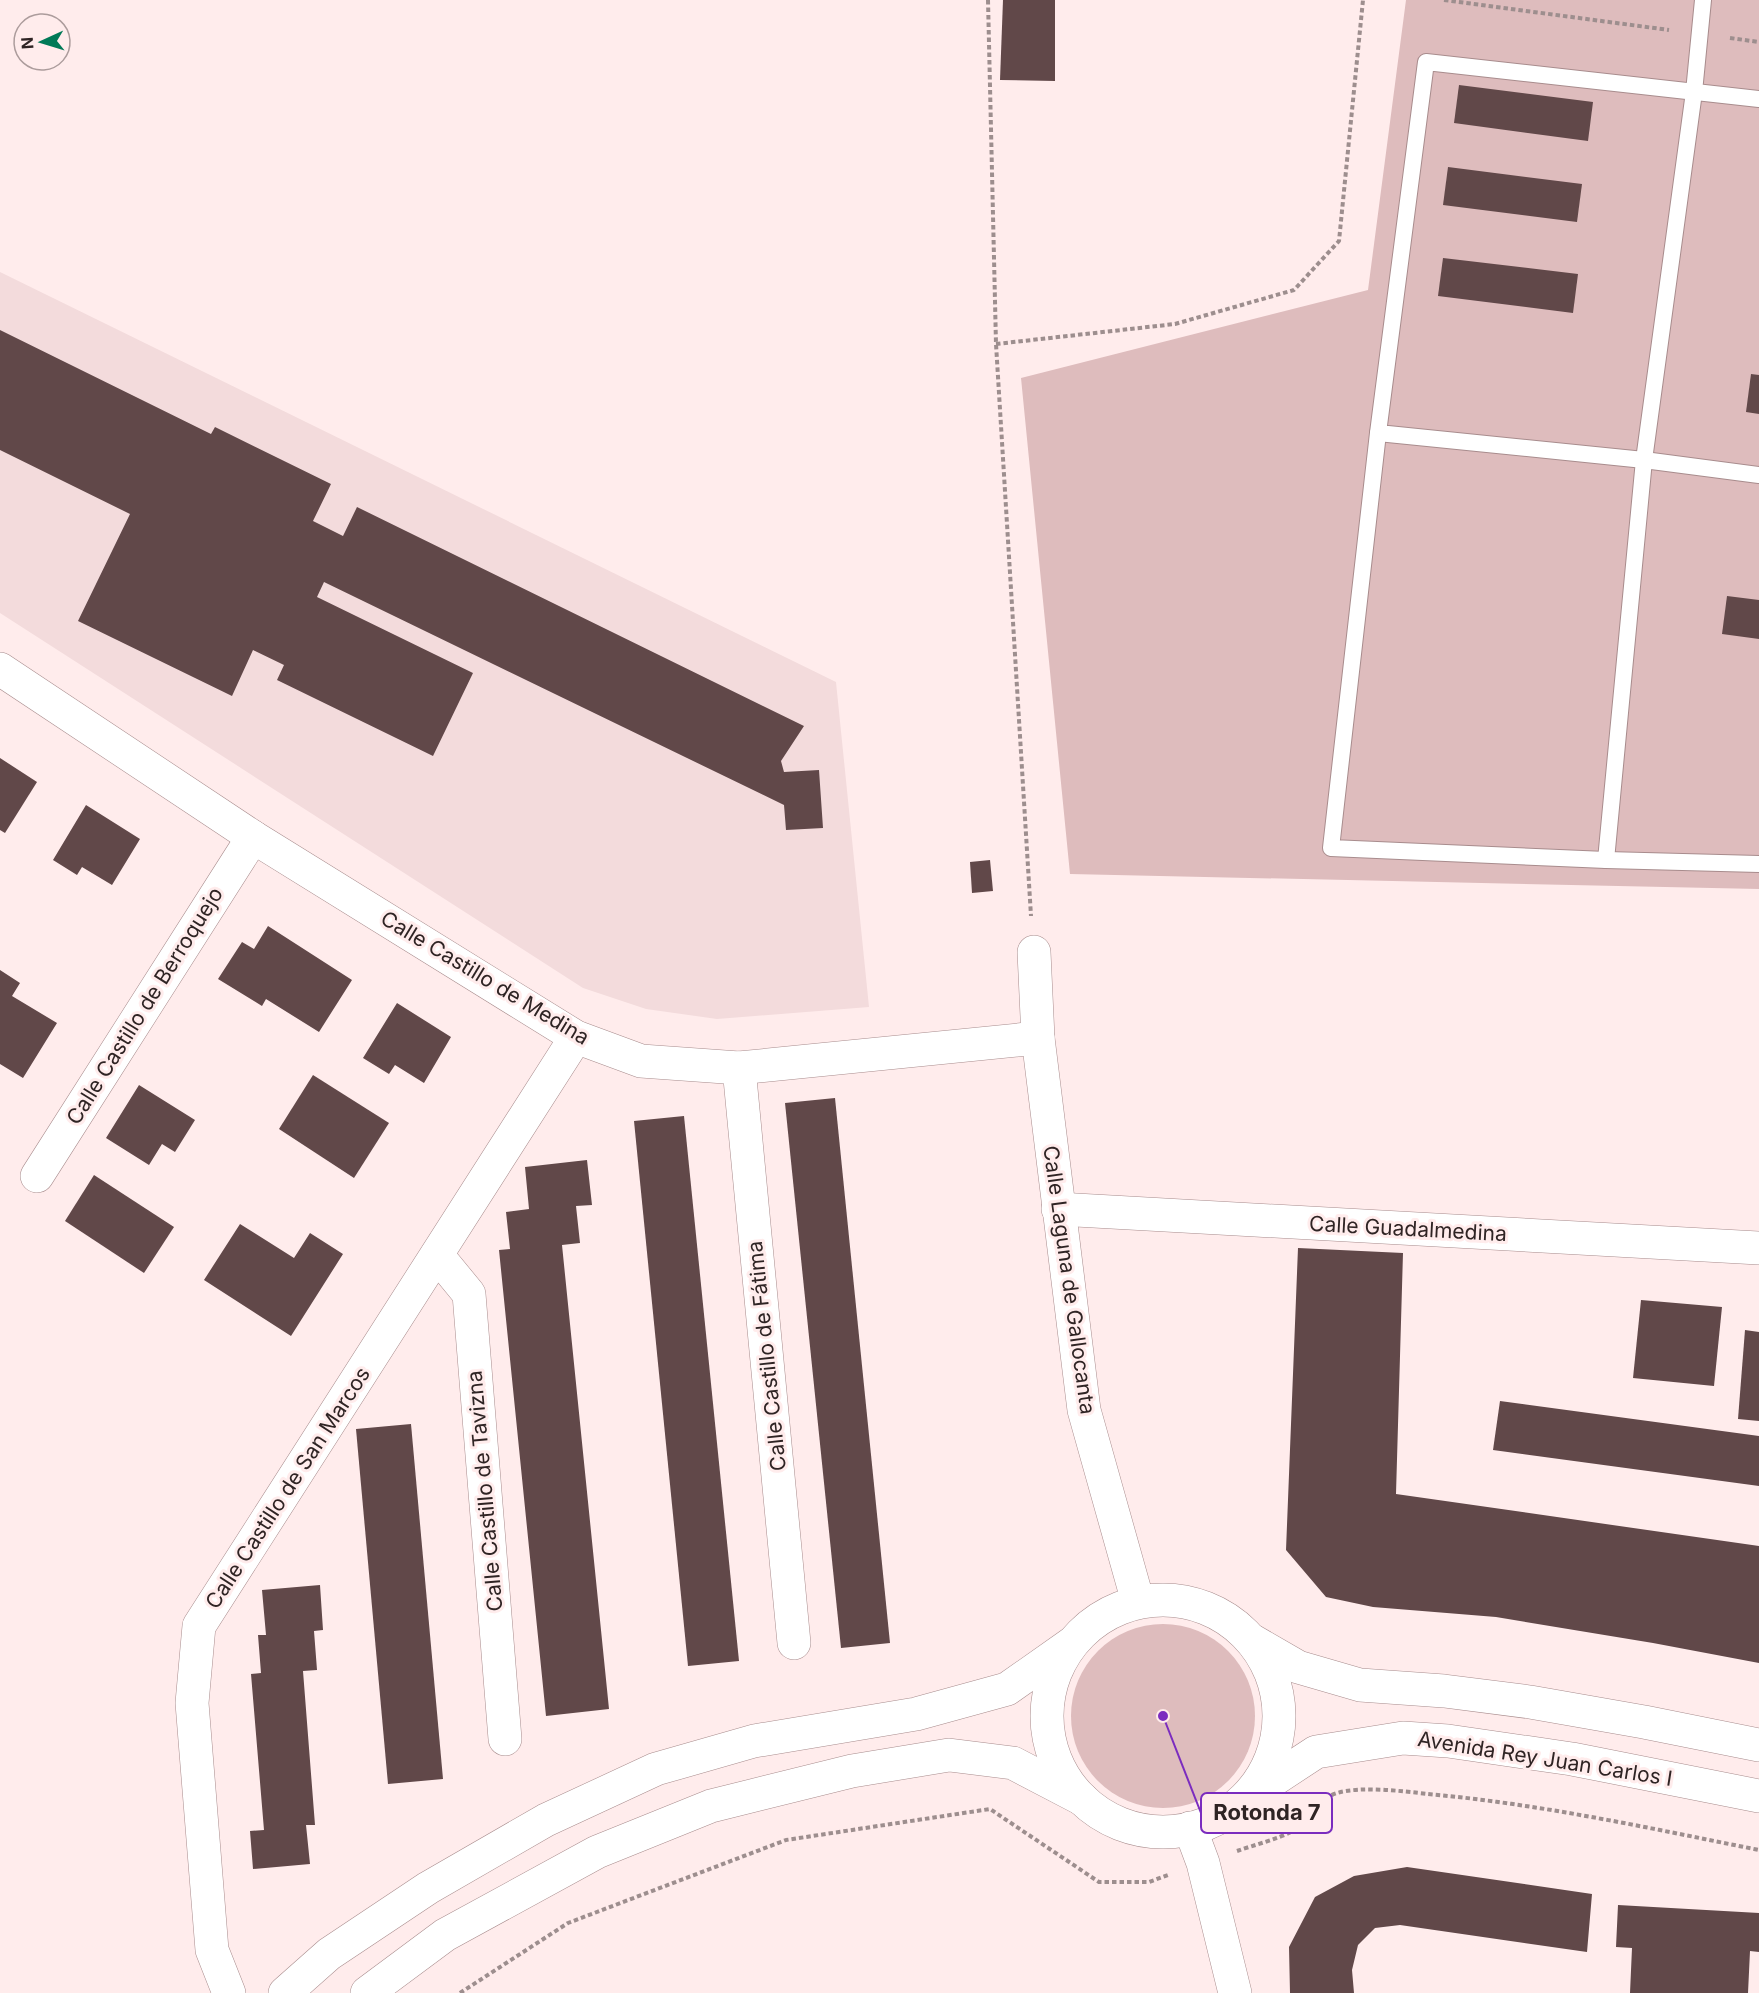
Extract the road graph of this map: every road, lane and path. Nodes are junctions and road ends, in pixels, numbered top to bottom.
1 (988, 0) edge
2 (1363, 0) edge
3 (1444, 0) edge
4 (1703, 0) edge
5 (1700, 34) junction
6 (1759, 42) edge
7 (1694, 92) junction
8 (1759, 99) edge
9 (996, 344) junction
10 (1378, 433) junction
11 (1644, 460) junction
12 (1759, 475) edge
13 (0, 669) edge
14 (253, 837) junction
15 (1606, 860) junction
16 (1759, 864) edge
17 (1034, 952) joint
18 (576, 1037) junction
19 (1038, 1038) junction
20 (739, 1068) junction
21 (38, 1176) dead end
22 (1058, 1209) junction
23 (1759, 1248) edge
24 (437, 1255) junction
25 (1138, 1602) junction
26 (1252, 1641) junction
27 (794, 1643) dead end
28 (1071, 1644) junction
29 (505, 1739) dead end
30 (1759, 1745) edge
31 (1759, 1796) edge
32 (1082, 1799) junction
33 (1239, 1804) junction
34 (1190, 1828) junction
35 (1759, 1850) edge
36 (1203, 1863) junction
37 (229, 1993) edge
38 (285, 1993) edge
39 (367, 1993) edge
40 (460, 1993) edge
41 (1235, 1993) edge

1 - 9 path
2 - 9 path
3 - 5 path
4 - 5 lane
5 - 6 path
5 - 7 lane
7 - 8 lane
7 - 10 lane
7 - 11 lane
9 - 17 path
10 - 11 lane
10 - 15 lane
11 - 12 lane
11 - 15 lane
13 - 14 street, Calle Castillo de Medina
14 - 18 street, Calle Castillo de Medina
14 - 21 street, Calle Castillo de Berroquejo
15 - 16 lane
17 - 19 street, Calle Laguna de Gallocanta
18 - 20 street, Calle Castillo de Medina
18 - 24 street, Calle Castillo de San Marcos
19 - 20 street, Calle Castillo de Medina
19 - 22 street, Calle Laguna de Gallocanta
20 - 27 street, Calle Castillo de Fátima
22 - 23 street, Calle Guadalmedina
22 - 25 street, Calle Laguna de Gallocanta
24 - 29 street, Calle Castillo de Tavizna
24 - 37 street, Calle Castillo de San Marcos
25 - 26 street
25 - 28 street
26 - 30 street
26 - 33 street
28 - 32 street
28 - 38 street
31 - 33 street, Avenida Rey Juan Carlos I
32 - 34 street
32 - 39 street
33 - 34 street
34 - 36 street
35 - 36 path
36 - 40 path
36 - 41 street

